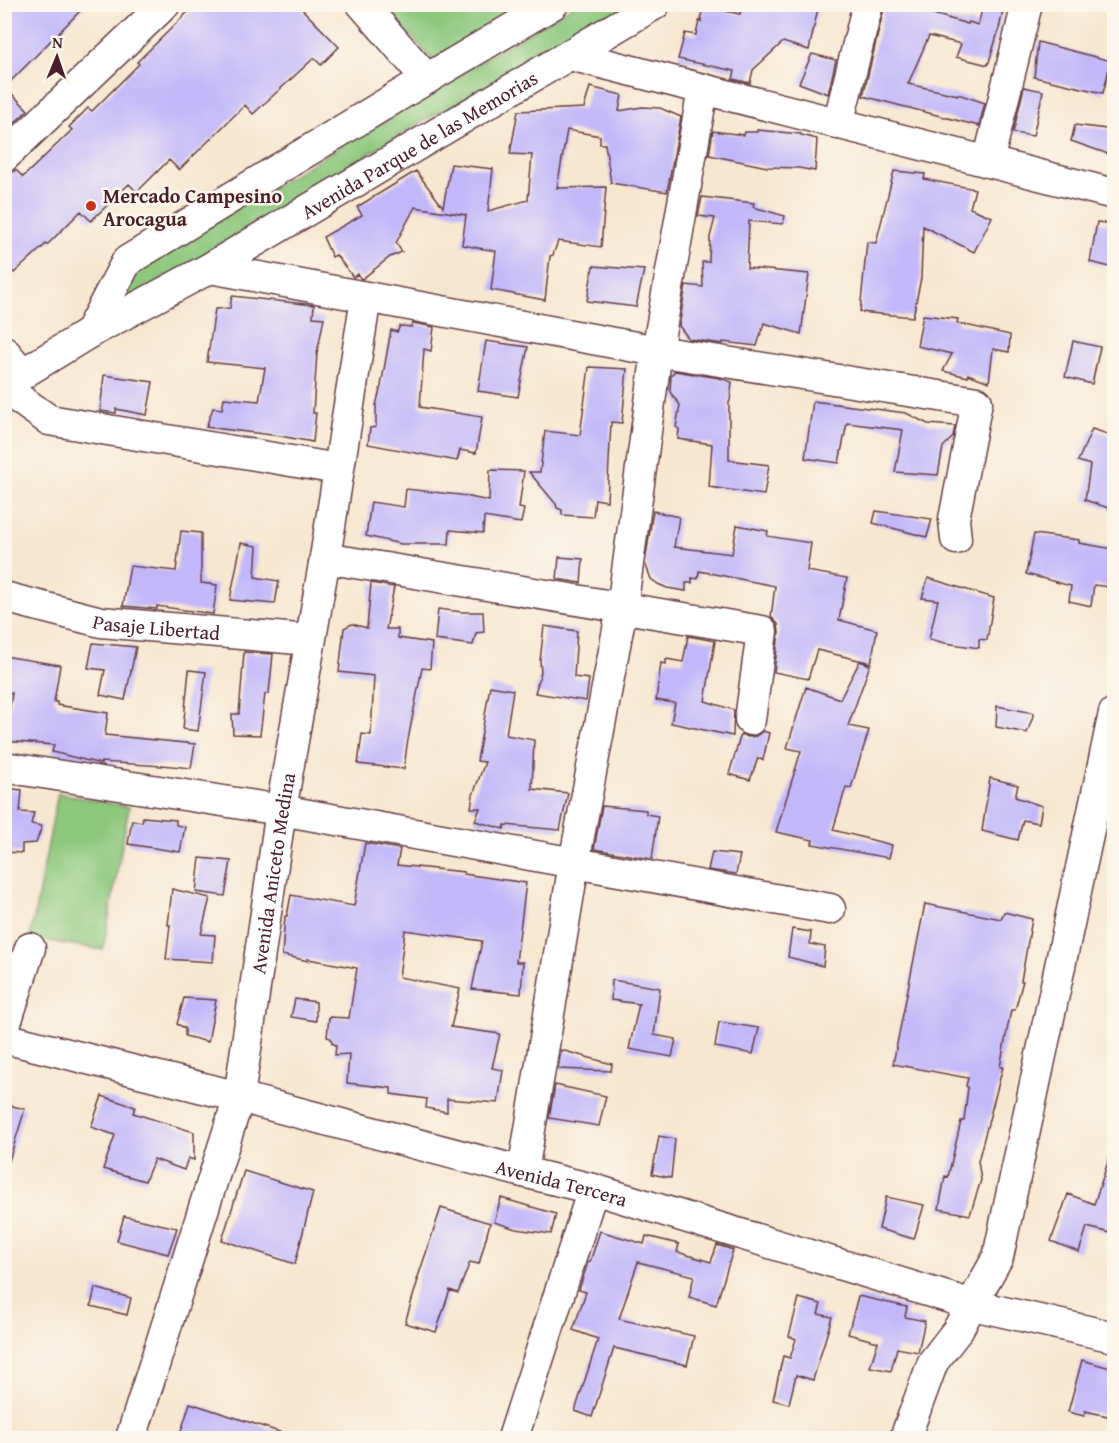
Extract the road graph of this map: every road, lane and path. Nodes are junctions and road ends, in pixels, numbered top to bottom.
1 (165, 4) edge
2 (362, 4) edge
3 (553, 4) edge
4 (655, 4) edge
5 (868, 4) edge
6 (1027, 4) edge
7 (570, 55) junction
8 (427, 79) junction
9 (703, 89) junction
10 (838, 124) junction
11 (4, 157) edge
12 (988, 162) junction
13 (1114, 194) edge
14 (210, 268) junction
15 (366, 297) junction
16 (89, 333) junction
17 (4, 351) edge
18 (657, 351) junction
19 (11, 382) edge
20 (338, 469) junction
21 (956, 539) dead end
22 (325, 558) junction
23 (4, 597) edge
24 (754, 605) dead end
25 (622, 608) junction
26 (733, 627) junction
27 (310, 640) junction
28 (1114, 713) edge
29 (750, 720) dead end
30 (4, 767) edge
31 (281, 810) junction
32 (574, 863) junction
33 (830, 909) dead end
34 (30, 948) dead end
35 (4, 1029) edge
36 (4, 1038) edge
37 (240, 1097) junction
38 (523, 1172) junction
39 (592, 1189) junction
40 (973, 1305) junction
41 (1114, 1337) edge
42 (131, 1438) edge
43 (513, 1438) edge
44 (905, 1438) edge

1 - 11 street
2 - 8 street
3 - 8 street
4 - 7 street, Avenida Parque de las Memorias
5 - 10 street
6 - 12 street
7 - 9 street
7 - 14 street, Avenida Parque de las Memorias
8 - 16 street
9 - 10 street
9 - 18 street
10 - 12 street
12 - 13 street
14 - 15 street
14 - 16 street, Avenida Parque de las Memorias
15 - 18 street
15 - 20 street, Avenida Aniceto Medina
16 - 19 street, Avenida Parque de las Memorias
17 - 19 street
18 - 21 street
18 - 25 street
19 - 20 street
20 - 22 street, Avenida Aniceto Medina
22 - 25 street
22 - 27 street, Avenida Aniceto Medina
23 - 27 street, Pasaje Libertad
24 - 26 street
25 - 26 street
25 - 32 street
26 - 29 street
27 - 31 street, Avenida Aniceto Medina
28 - 40 street
30 - 31 street
31 - 32 street
31 - 37 street, Avenida Aniceto Medina
32 - 33 street
32 - 38 street
34 - 35 street
36 - 37 street, Avenida Tercera
37 - 38 street, Avenida Tercera
37 - 42 street, Avenida Aniceto Medina
38 - 39 street, Avenida Tercera
39 - 40 street, Avenida Tercera
39 - 43 street
40 - 41 street, Avenida Tercera
40 - 44 street

